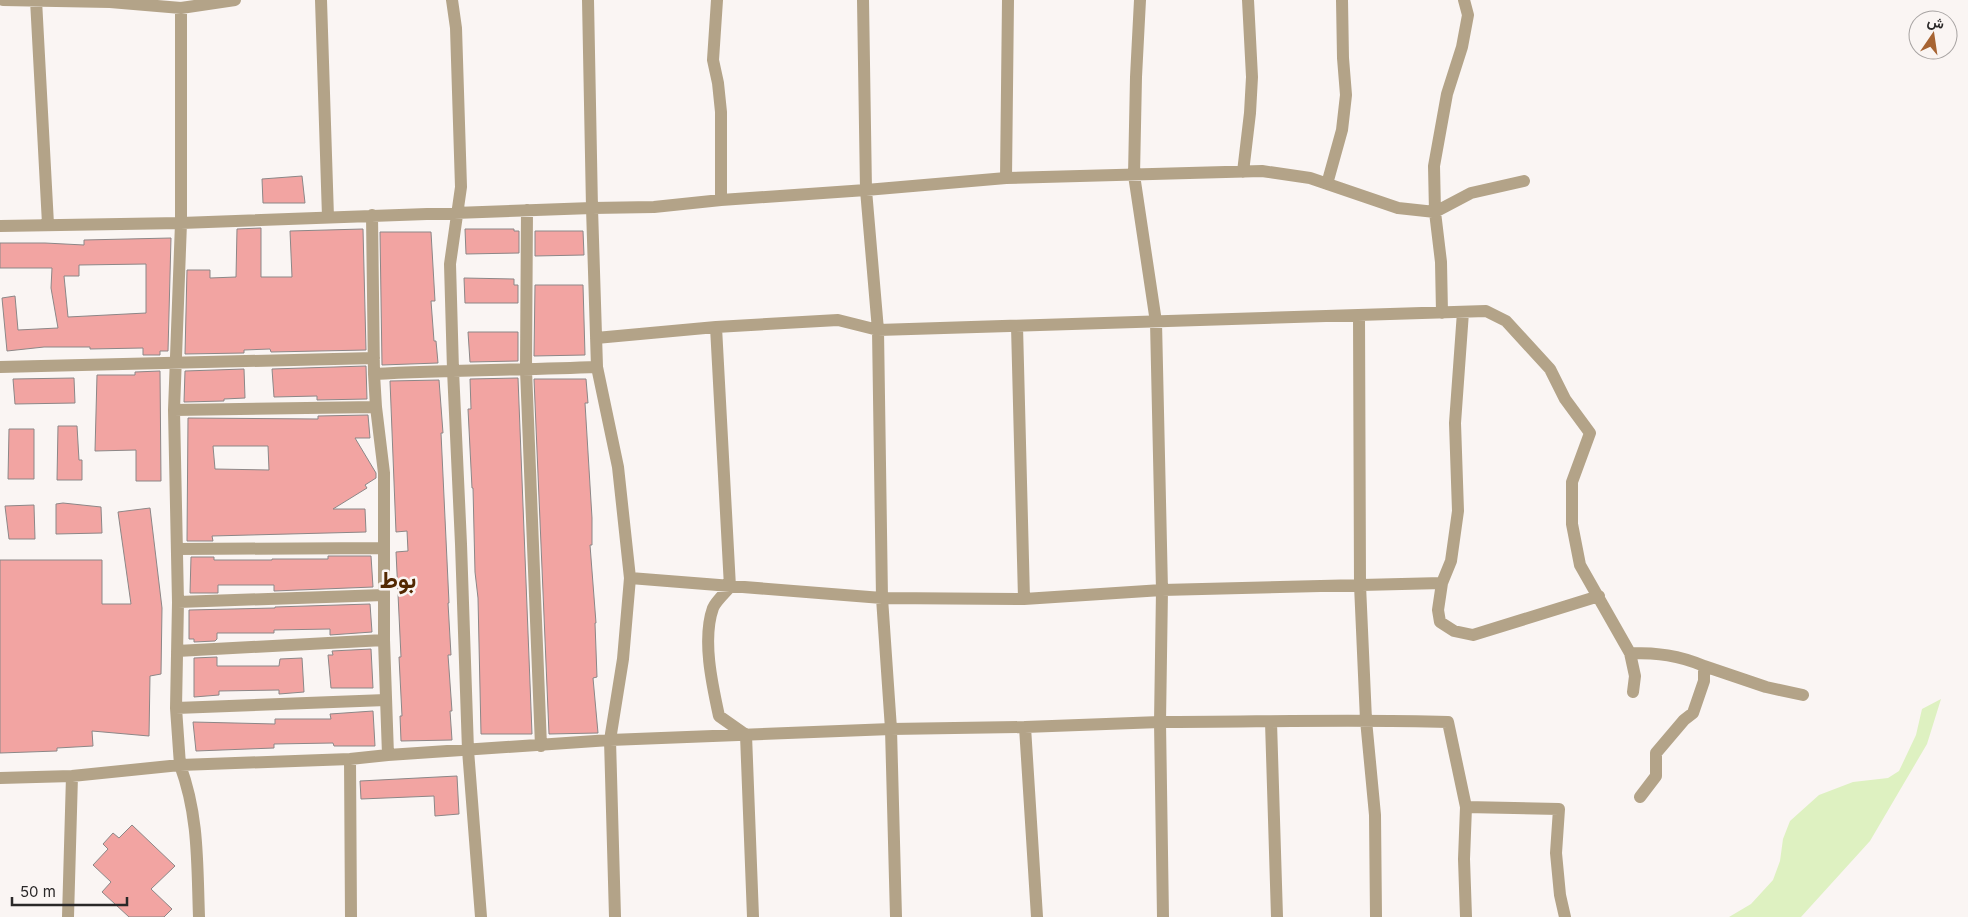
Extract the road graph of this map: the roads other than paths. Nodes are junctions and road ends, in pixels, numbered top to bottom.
1 (3, 0) edge
2 (234, 0) edge
3 (322, 0) edge
4 (452, 0) edge
5 (588, 0) edge
6 (717, 0) edge
7 (863, 0) edge
8 (1008, 0) edge
9 (1140, 0) edge
10 (1248, 0) edge
11 (1342, 0) edge
12 (1464, 0) edge
13 (36, 1) edge
14 (181, 8) junction
15 (1243, 172) junction
16 (1134, 175) junction
17 (1006, 178) junction
18 (1524, 181) dead end
19 (1327, 184) junction
20 (866, 190) junction
21 (721, 200) junction
22 (592, 208) junction
23 (527, 210) junction
24 (1435, 212) junction
25 (459, 213) junction
26 (372, 215) junction
27 (328, 217) junction
28 (181, 223) junction
29 (48, 224) junction
30 (0, 226) edge
31 (1463, 312) junction
32 (1442, 313) junction
33 (1359, 315) junction
34 (1156, 322) junction
35 (1017, 326) junction
36 (716, 327) junction
37 (878, 330) junction
38 (596, 338) junction
39 (374, 358) junction
40 (175, 363) junction
41 (0, 367) edge
42 (597, 367) junction
43 (453, 370) junction
44 (526, 370) junction
45 (374, 374) junction
46 (376, 407) junction
47 (174, 410) junction
48 (384, 548) junction
49 (177, 550) junction
50 (630, 578) junction
51 (1442, 583) junction
52 (1360, 585) junction
53 (730, 587) junction
54 (1162, 590) junction
55 (384, 595) junction
56 (1599, 596) junction
57 (882, 598) junction
58 (1024, 599) junction
59 (178, 602) junction
60 (384, 640) junction
61 (177, 651) junction
62 (1630, 653) junction
63 (1704, 666) junction
64 (1633, 692) dead end
65 (1803, 695) dead end
66 (386, 700) junction
67 (176, 708) junction
68 (1366, 720) junction
69 (1160, 722) junction
70 (1271, 722) junction
71 (1026, 727) junction
72 (891, 729) junction
73 (746, 735) junction
74 (610, 740) junction
75 (541, 746) junction
76 (468, 750) junction
77 (388, 755) junction
78 (350, 759) junction
79 (180, 765) junction
80 (72, 776) junction
81 (0, 778) edge
82 (1640, 797) dead end
83 (1466, 807) junction
84 (68, 917) edge
85 (199, 917) edge
86 (350, 917) edge
87 (481, 917) edge
88 (616, 917) edge
89 (753, 917) edge
90 (896, 917) edge
91 (1037, 917) edge
92 (1163, 917) edge
93 (1277, 917) edge
94 (1376, 917) edge
95 (1466, 917) edge
96 (1565, 917) edge

1 - 13 street
2 - 14 street
3 - 27 street
4 - 25 street
5 - 22 street
6 - 21 street
7 - 20 street
8 - 17 street
9 - 16 street
10 - 15 street
11 - 19 street
12 - 24 street
13 - 14 street
13 - 29 street
14 - 28 street
15 - 16 street
15 - 19 street
16 - 17 street
16 - 34 street
17 - 20 street
18 - 24 street
19 - 24 street
20 - 21 street
20 - 37 street
21 - 22 street
22 - 23 street
22 - 38 street
23 - 25 street
23 - 44 street
24 - 32 street
25 - 26 street
25 - 43 street
26 - 27 street
26 - 39 street
27 - 28 street
28 - 29 street
28 - 40 street
29 - 30 street
31 - 32 street
31 - 51 street
31 - 56 street
32 - 33 street
33 - 34 street
33 - 52 street
34 - 35 street
34 - 54 street
35 - 37 street
35 - 58 street
36 - 37 street
36 - 38 street
36 - 53 street
37 - 57 street
38 - 42 street
39 - 40 street
39 - 45 street
40 - 41 street
40 - 47 street
42 - 44 street
42 - 50 street
43 - 44 street
43 - 45 street
43 - 76 street
44 - 75 street
45 - 46 street
46 - 47 street
46 - 48 street
47 - 49 street
48 - 49 street
48 - 55 street
49 - 59 street
50 - 53 street
50 - 74 street
51 - 52 street
51 - 56 street
52 - 54 street
52 - 68 street
53 - 57 street
53 - 73 street
54 - 58 street
54 - 69 street
55 - 59 street
55 - 60 street
56 - 62 street
57 - 58 street
57 - 72 street
59 - 61 street
60 - 61 street
60 - 66 street
61 - 67 street
62 - 63 street
62 - 64 street
63 - 65 street
63 - 82 street
66 - 67 street
66 - 77 street
67 - 79 street
68 - 70 street
68 - 83 street
68 - 94 street
69 - 70 street
69 - 71 street
69 - 92 street
70 - 93 street
71 - 72 street
71 - 91 street
72 - 73 street
72 - 90 street
73 - 74 street
73 - 89 street
74 - 75 street
74 - 88 street
75 - 76 street
76 - 77 street
76 - 87 street
77 - 78 street
78 - 79 street
78 - 86 street
79 - 80 street
79 - 85 street
80 - 81 street
80 - 84 street
83 - 95 street
83 - 96 street

